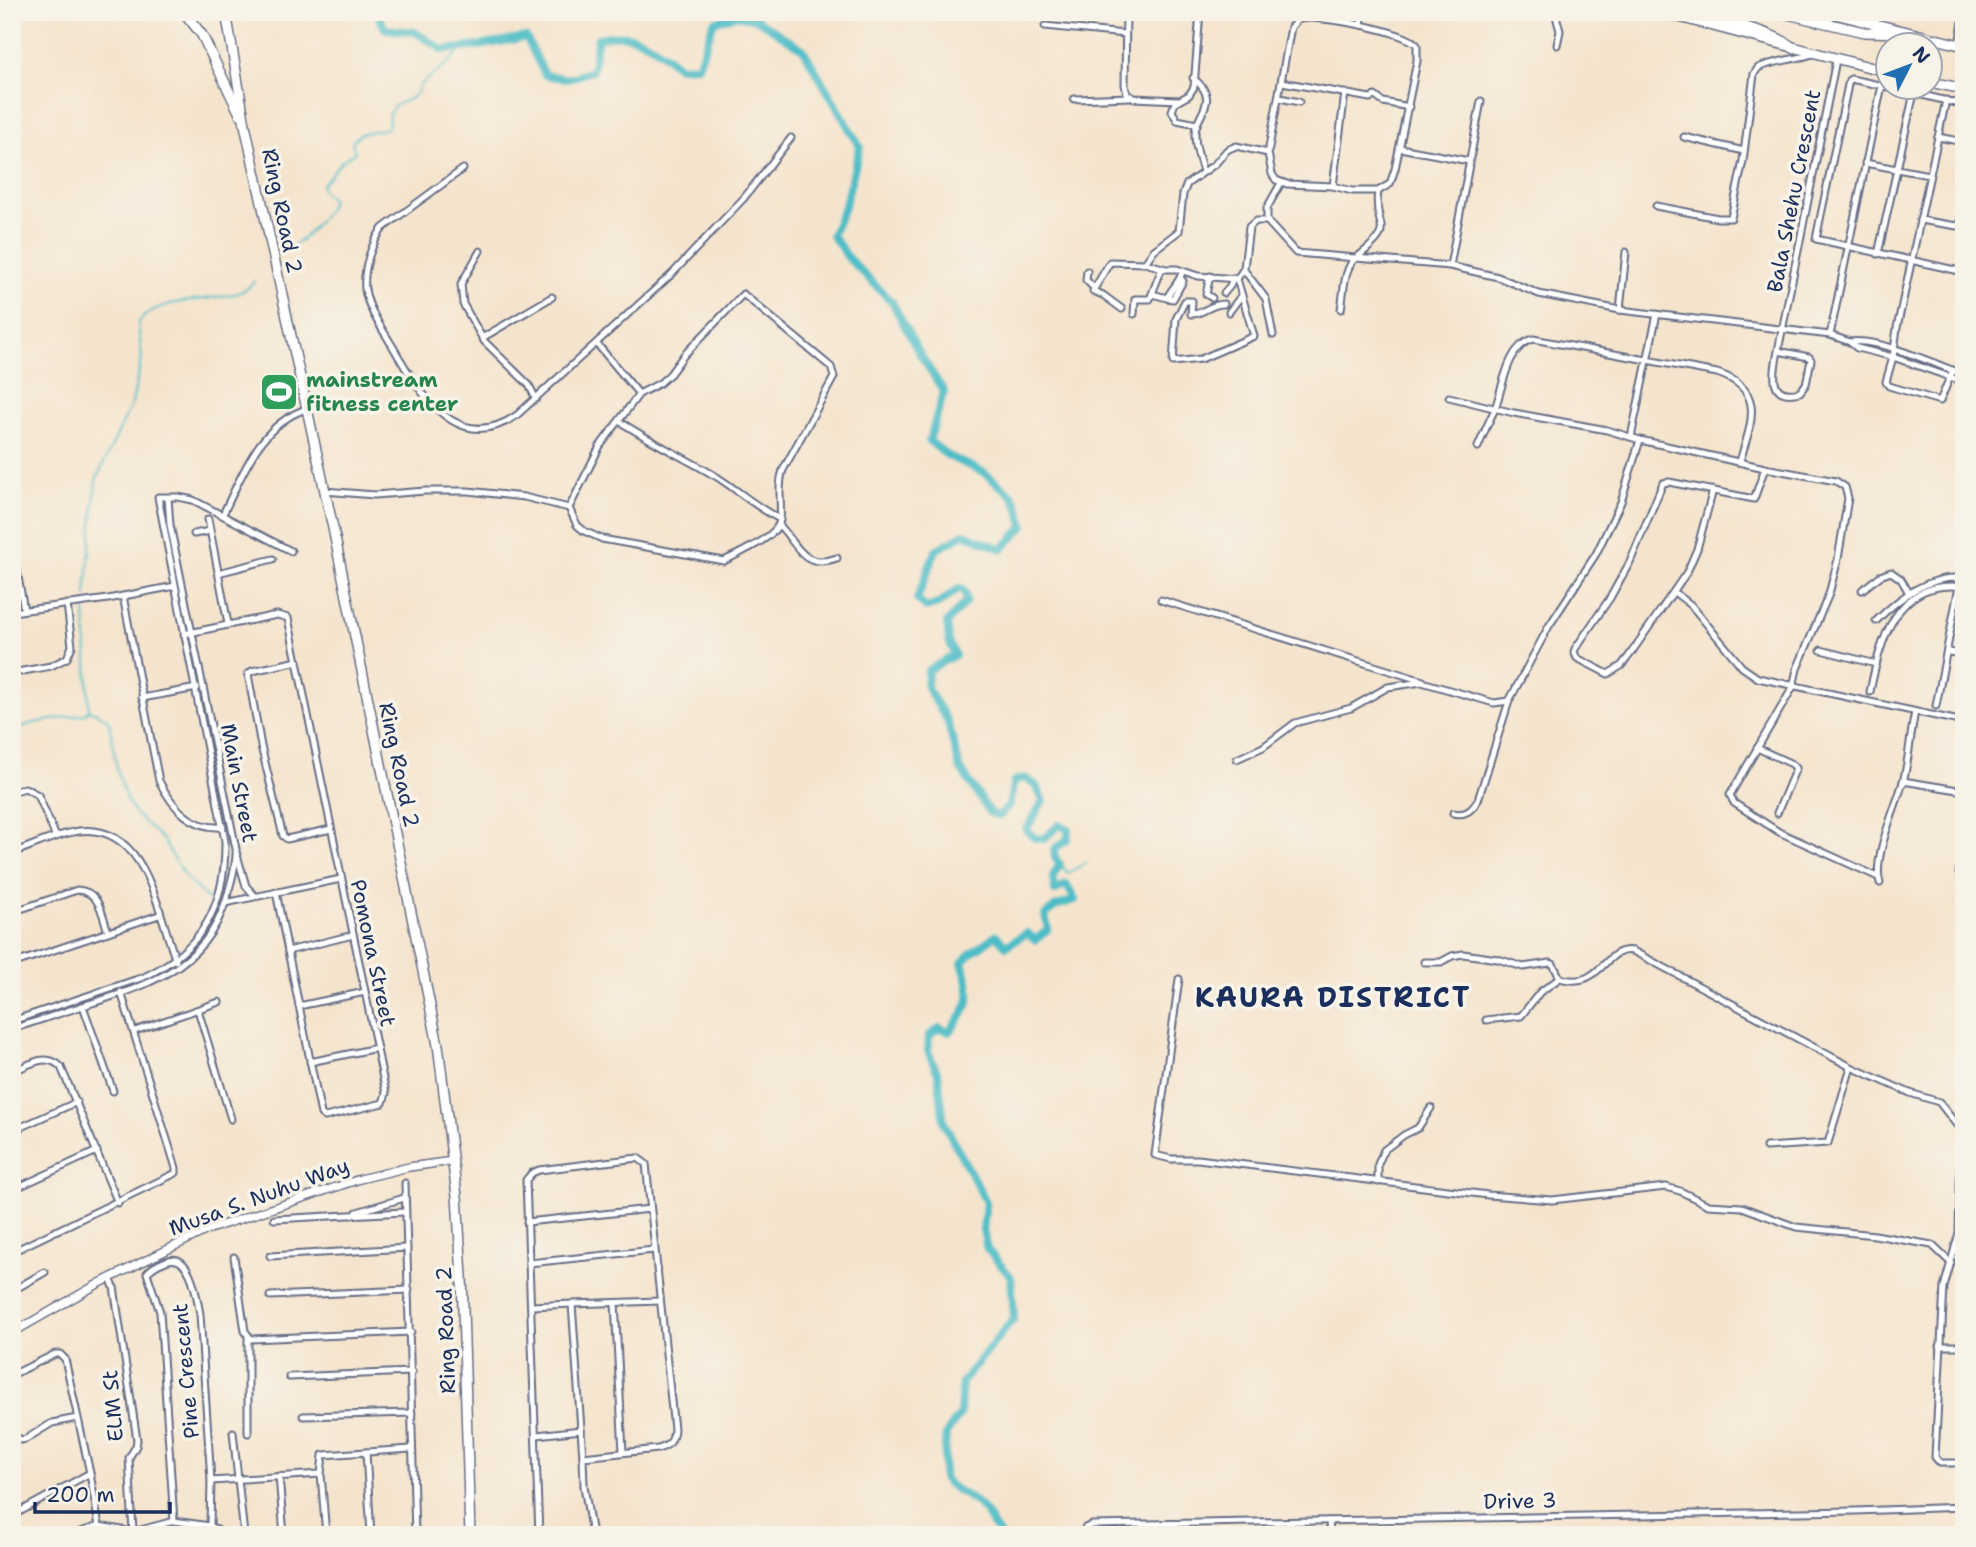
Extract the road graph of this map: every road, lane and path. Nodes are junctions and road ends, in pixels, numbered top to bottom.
1 (184, 12) edge
2 (226, 12) edge
3 (1126, 12) edge
4 (1200, 12) edge
5 (1363, 12) edge
6 (1555, 12) edge
7 (1660, 12) edge
8 (1691, 12) edge
9 (1726, 12) edge
10 (1779, 12) edge
11 (1826, 12) edge
12 (1964, 16) edge
13 (1361, 25) junction
14 (1731, 25) junction
15 (1045, 26) dead end
16 (1874, 32) edge
17 (1901, 32) edge
18 (1125, 34) junction
19 (1557, 45) dead end
20 (1961, 45) edge
21 (1793, 48) junction
22 (1813, 54) junction
23 (1836, 60) junction
24 (234, 64) junction
25 (216, 65) junction
26 (1874, 69) edge
27 (1193, 78) junction
28 (1282, 82) junction
29 (1874, 83) edge
30 (1944, 85) edge
31 (1964, 89) edge
32 (1345, 93) junction
33 (1130, 97) junction
34 (1280, 98) junction
35 (1074, 99) dead end
36 (1179, 100) junction
37 (1946, 100) joint
38 (1481, 101) dead end
39 (1299, 102) dead end
40 (1883, 102) edge
41 (1912, 102) edge
42 (1964, 105) edge
43 (1409, 107) junction
44 (1197, 124) junction
45 (245, 125) junction
46 (1684, 137) dead end
47 (1938, 137) junction
48 (791, 138) dead end
49 (1964, 142) edge
50 (1400, 148) junction
51 (1744, 151) junction
52 (1268, 153) junction
53 (1469, 161) junction
54 (1865, 163) junction
55 (463, 169) dead end
56 (1898, 170) junction
57 (1203, 172) junction
58 (1929, 175) junction
59 (1281, 183) junction
60 (1333, 186) junction
61 (1378, 191) junction
62 (1656, 206) dead end
63 (1964, 219) edge
64 (1920, 220) junction
65 (1267, 221) junction
66 (1848, 247) junction
67 (480, 251) dead end
68 (1626, 252) dead end
69 (1878, 254) junction
70 (1356, 258) junction
71 (1912, 261) junction
72 (1145, 263) junction
73 (1450, 266) junction
74 (1161, 268) junction
75 (1244, 270) junction
76 (1087, 271) dead end
77 (1182, 271) junction
78 (1964, 272) edge
79 (1210, 276) junction
80 (1235, 279) junction
81 (1094, 290) junction
82 (1085, 291) dead end
83 (1224, 293) dead end
84 (1152, 294) junction
85 (1241, 296) junction
86 (552, 297) dead end
87 (1212, 298) dead end
88 (1224, 304) dead end
89 (1122, 309) dead end
90 (1341, 309) dead end
91 (1620, 310) junction
92 (1229, 312) dead end
93 (1134, 314) dead end
94 (1657, 314) junction
95 (1783, 329) junction
96 (1273, 335) dead end
97 (1829, 335) junction
98 (482, 338) junction
99 (597, 344) junction
100 (1778, 351) junction
101 (1894, 353) junction
102 (1648, 360) junction
103 (1952, 370) junction
104 (1964, 375) edge
105 (1950, 378) junction
106 (1964, 382) edge
107 (639, 394) junction
108 (1449, 397) dead end
109 (536, 399) junction
110 (1495, 409) junction
111 (306, 410) junction
112 (619, 421) junction
113 (1631, 437) junction
114 (1640, 440) junction
115 (1478, 447) dead end
116 (1740, 461) junction
117 (1765, 468) junction
118 (1713, 489) junction
119 (324, 491) junction
120 (168, 498) junction
121 (569, 508) junction
122 (223, 514) junction
123 (208, 519) dead end
124 (779, 522) junction
125 (167, 526) junction
126 (211, 531) junction
127 (194, 534) dead end
128 (291, 551) dead end
129 (836, 558) dead end
130 (178, 559) junction
131 (273, 559) dead end
132 (169, 560) junction
133 (16, 571) dead end
134 (218, 573) junction
135 (1964, 578) edge
136 (184, 584) junction
137 (175, 586) junction
138 (1961, 587) edge
139 (1862, 590) dead end
140 (1674, 592) junction
141 (1909, 592) junction
142 (123, 596) junction
143 (1913, 599) junction
144 (1161, 600) dead end
145 (67, 604) junction
146 (24, 610) junction
147 (12, 612) edge
148 (1876, 621) dead end
149 (228, 624) junction
150 (193, 632) junction
151 (184, 634) junction
152 (1821, 650) dead end
153 (1947, 652) junction
154 (1964, 654) edge
155 (298, 661) junction
156 (1875, 664) junction
157 (12, 673) edge
158 (1429, 683) junction
159 (204, 686) junction
160 (1793, 687) junction
161 (195, 688) junction
162 (1870, 692) dead end
163 (142, 698) junction
164 (1509, 701) junction
165 (1936, 706) dead end
166 (1915, 712) junction
167 (1964, 722) edge
168 (1757, 748) junction
169 (1237, 760) dead end
170 (1903, 781) junction
171 (1964, 791) edge
172 (12, 792) edge
173 (1453, 813) dead end
174 (1777, 813) dead end
175 (223, 827) junction
176 (331, 829) junction
177 (56, 838) junction
178 (1964, 849) edge
179 (12, 853) edge
180 (236, 854) junction
181 (1959, 873) dead end
182 (341, 879) junction
183 (221, 892) junction
184 (276, 892) junction
185 (229, 893) junction
186 (255, 896) junction
187 (240, 898) junction
188 (222, 903) junction
189 (12, 912) edge
190 (159, 915) junction
191 (108, 932) junction
192 (353, 935) junction
193 (288, 951) junction
194 (175, 959) junction
195 (1424, 962) dead end
196 (12, 964) edge
197 (178, 967) junction
198 (1560, 978) junction
199 (1179, 979) dead end
200 (119, 986) junction
201 (365, 992) junction
202 (121, 994) junction
203 (219, 1002) dead end
204 (83, 1006) junction
205 (299, 1006) junction
206 (198, 1010) junction
207 (1486, 1020) dead end
208 (12, 1021) edge
209 (12, 1030) edge
210 (135, 1031) junction
211 (377, 1048) junction
212 (310, 1062) junction
213 (1852, 1067) junction
214 (12, 1072) edge
215 (113, 1091) dead end
216 (77, 1102) junction
217 (1431, 1108) dead end
218 (231, 1119) dead end
219 (12, 1131) edge
220 (1766, 1147) dead end
221 (97, 1151) junction
222 (453, 1161) junction
223 (1378, 1182) junction
224 (405, 1183) dead end
225 (12, 1190) edge
226 (404, 1198) junction
227 (118, 1203) junction
228 (650, 1209) junction
229 (404, 1212) junction
230 (347, 1215) junction
231 (274, 1219) dead end
232 (527, 1222) junction
233 (1961, 1229) edge
234 (407, 1248) junction
235 (654, 1250) junction
236 (12, 1252) edge
237 (271, 1256) dead end
238 (234, 1257) dead end
239 (1951, 1262) junction
240 (529, 1263) junction
241 (45, 1272) dead end
242 (110, 1278) junction
243 (409, 1290) junction
244 (12, 1291) edge
245 (270, 1296) dead end
246 (660, 1301) junction
247 (615, 1303) junction
248 (572, 1304) junction
249 (531, 1306) junction
250 (411, 1332) junction
251 (12, 1333) edge
252 (248, 1336) junction
253 (1940, 1346) junction
254 (1964, 1346) edge
255 (412, 1372) junction
256 (12, 1375) edge
257 (289, 1377) dead end
258 (412, 1413) junction
259 (303, 1416) dead end
260 (77, 1418) junction
261 (580, 1430) junction
262 (12, 1432) edge
263 (233, 1432) dead end
264 (248, 1433) dead end
265 (537, 1435) junction
266 (411, 1449) junction
267 (366, 1452) junction
268 (623, 1452) junction
269 (583, 1457) junction
270 (1964, 1463) edge
271 (90, 1473) junction
272 (321, 1474) junction
273 (279, 1476) junction
274 (238, 1479) junction
275 (211, 1481) junction
276 (1964, 1507) edge
277 (12, 1516) edge
278 (174, 1521) junction
279 (1329, 1521) junction
280 (191, 1523) junction
281 (99, 1526) junction
282 (210, 1526) junction
283 (133, 1532) junction
284 (71, 1535) edge
285 (209, 1535) edge
286 (226, 1535) edge
287 (244, 1535) edge
288 (284, 1535) edge
289 (326, 1535) edge
290 (371, 1535) edge
291 (415, 1535) edge
292 (470, 1535) edge
293 (539, 1535) edge
294 (592, 1535) edge
295 (1084, 1535) edge
296 (1330, 1535) edge

1 - 25 main road
2 - 24 main road, Ring Road 2
3 - 18 street
4 - 27 street
5 - 13 street
6 - 19 street
7 - 21 main road
8 - 14 main road
9 - 14 main road
10 - 16 main road
11 - 17 main road
12 - 20 street
13 - 28 street
13 - 43 street
14 - 21 main road
15 - 18 street
18 - 33 street
21 - 22 main road
22 - 23 main road
22 - 51 street
23 - 26 main road
23 - 95 street, Bala Shehu Crescent
24 - 25 main road
24 - 45 main road, Ring Road 2
25 - 45 main road
27 - 36 street
27 - 44 street
28 - 32 street
28 - 34 street
29 - 66 street
30 - 31 main road
32 - 43 street
32 - 60 street
33 - 35 street
33 - 36 street
34 - 39 street
34 - 52 street
36 - 44 street
37 - 42 street
37 - 47 street
38 - 53 street
40 - 54 street
41 - 56 street
43 - 50 street
44 - 57 street
45 - 111 main road, Ring Road 2
46 - 51 street
47 - 49 street
47 - 58 street
48 - 99 street
50 - 53 street
50 - 61 street
51 - 62 street
52 - 57 street
52 - 59 street
53 - 73 street
54 - 56 street
54 - 66 street
55 - 109 street
56 - 58 street
56 - 69 street
57 - 72 street
58 - 64 street
59 - 60 street
59 - 65 street
60 - 61 street
61 - 70 street
63 - 64 street
64 - 71 street
65 - 70 street
65 - 75 street
66 - 69 street
66 - 97 street
67 - 98 street
68 - 91 street
69 - 71 street
70 - 73 street
70 - 90 street
71 - 78 street
71 - 101 street
72 - 74 street
72 - 81 street
73 - 91 street
74 - 77 street
74 - 84 street
75 - 80 street
75 - 96 street
76 - 81 street
77 - 79 street
77 - 84 street
79 - 80 street
79 - 87 street
80 - 83 street
80 - 85 street
81 - 82 street
81 - 89 street
84 - 93 street
85 - 88 street
85 - 92 street
86 - 98 street
91 - 94 street
94 - 95 street
94 - 102 street
95 - 97 street
95 - 100 street, Bala Shehu Crescent
97 - 101 street
98 - 109 street
99 - 107 street
99 - 109 street
100 - 100 street
101 - 103 street
101 - 105 street
101 - 105 street
102 - 110 street
102 - 113 street
102 - 116 street
103 - 104 street
103 - 105 street
105 - 106 street
107 - 112 street
107 - 124 street
108 - 110 street
110 - 113 street
110 - 115 street
111 - 119 main road, Ring Road 2
111 - 122 street
112 - 121 street
112 - 124 street
113 - 114 street
114 - 116 street
114 - 164 street
116 - 117 street
117 - 118 street
117 - 160 street
118 - 140 street
118 - 140 street
119 - 121 street
119 - 222 main road, Ring Road 2
120 - 122 street
120 - 125 street, Main Street
120 - 125 street, Main Street
121 - 124 street
122 - 128 street
123 - 126 street
124 - 129 street
125 - 130 street, Main Street
125 - 132 street, Main Street
126 - 127 street
126 - 134 street
130 - 132 street
130 - 136 street, Main Street
131 - 134 street
132 - 137 street, Main Street
133 - 146 street
134 - 149 street
135 - 141 street
136 - 137 street
136 - 150 street, Main Street
137 - 142 street
137 - 151 street, Main Street
138 - 143 street
138 - 153 street
139 - 141 street
140 - 160 street
141 - 143 street
141 - 148 street
142 - 145 street
142 - 163 street
143 - 156 street
144 - 158 street
145 - 146 street
145 - 157 street
146 - 147 street
149 - 150 street, Pomona Street
149 - 155 street, Pomona Street
150 - 151 street, Pomona Street
150 - 159 street, Main Street
151 - 161 street, Main Street
152 - 156 street
153 - 154 street
153 - 165 street
155 - 176 street, Pomona Street
155 - 176 street
156 - 162 street
158 - 164 street
158 - 169 street
159 - 161 street
159 - 180 street, Main Street
160 - 166 street
160 - 168 street
161 - 163 street
161 - 175 street, Main Street
163 - 175 street
164 - 173 street
166 - 167 street
166 - 170 street
168 - 170 street
168 - 174 street
170 - 171 street
172 - 177 street
175 - 183 street, Main Street
176 - 182 street, Pomona Street
177 - 179 street
177 - 190 street
178 - 181 street
180 - 185 street, Main Street
180 - 186 street
182 - 184 street
182 - 192 street, Pomona Street
183 - 185 street
183 - 188 street, Main Street
184 - 186 street
184 - 193 street, Pomona Street
185 - 187 street
185 - 188 street, Main Street
186 - 187 street
187 - 188 street
188 - 194 street, Main Street
188 - 197 street, Main Street
189 - 191 street
190 - 191 street
190 - 194 street
191 - 196 street
192 - 193 street
192 - 201 street, Pomona Street
193 - 205 street, Pomona Street
194 - 197 street
194 - 200 street, Main Street
195 - 198 street
197 - 202 street, Main Street
198 - 207 street
198 - 213 street
199 - 223 street
200 - 202 street
200 - 208 street, Main Street
201 - 205 street
201 - 211 street, Pomona Street
202 - 204 street, Main Street
202 - 210 street
203 - 206 street
204 - 209 street, Main Street
204 - 215 street
205 - 212 street, Pomona Street
206 - 210 street
206 - 218 street
210 - 227 street
211 - 212 street
211 - 212 street, Pomona Street
213 - 220 street
213 - 233 street
214 - 216 street
216 - 219 street
216 - 221 street
217 - 223 street
221 - 225 street
221 - 227 street
222 - 242 street, Musa S. Nuhu Way
222 - 292 main road, Ring Road 2
223 - 239 street
224 - 226 street
226 - 229 street
226 - 230 street
227 - 236 street
228 - 232 street
228 - 232 street
228 - 235 street
229 - 230 street
229 - 234 street
230 - 231 street
232 - 240 street
233 - 239 street
234 - 237 street
234 - 243 street
235 - 240 street
235 - 246 street
238 - 252 street
239 - 253 street
240 - 249 street
241 - 244 street
242 - 251 street, Musa S. Nuhu Way
242 - 283 street, ELM St
243 - 245 street
243 - 250 street
246 - 247 street
246 - 268 street
247 - 248 street
247 - 268 street
248 - 249 street
248 - 261 street
249 - 265 street
250 - 252 street
250 - 255 street
252 - 264 street
253 - 254 street
253 - 270 street
255 - 257 street
255 - 258 street
256 - 260 street
258 - 259 street
258 - 266 street
260 - 262 street
260 - 271 street
261 - 265 street
261 - 269 street
263 - 274 street
265 - 293 street
266 - 267 street
266 - 291 street
267 - 272 street
267 - 290 street
268 - 269 street
269 - 294 street
271 - 277 street
271 - 281 street
272 - 273 street
272 - 289 street
273 - 274 street
273 - 288 street
274 - 275 street
274 - 287 street
275 - 278 street, Pine Crescent
275 - 282 street, Pine Crescent
276 - 279 street, Drive 3
278 - 280 street
278 - 283 street
279 - 295 street, Drive 3
279 - 296 street
280 - 282 street
280 - 285 street
281 - 283 street
281 - 284 street
282 - 286 street

